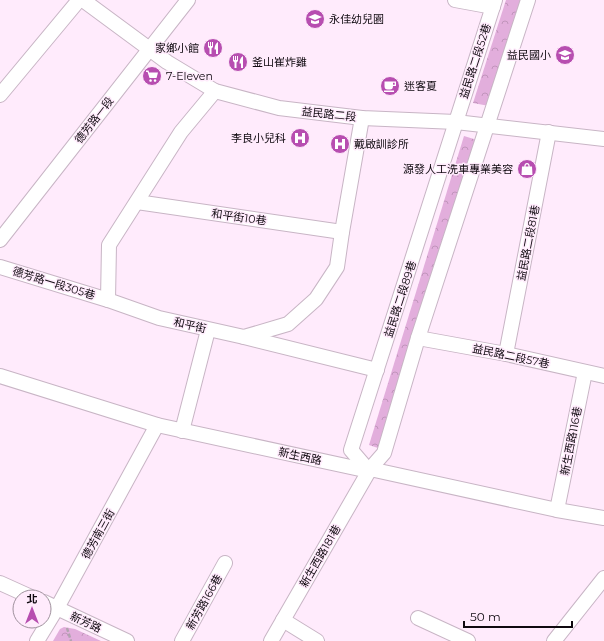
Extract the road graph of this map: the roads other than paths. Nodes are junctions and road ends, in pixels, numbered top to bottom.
1 (79, 0) edge
2 (83, 0) edge
3 (188, 0) edge
4 (455, 0) edge
5 (528, 0) edge
6 (494, 3) edge
7 (149, 49) junction
8 (215, 90) junction
9 (0, 94) edge
10 (362, 118) junction
11 (456, 122) junction
12 (488, 126) junction
13 (549, 132) junction
14 (604, 139) edge
15 (137, 202) junction
16 (342, 232) junction
17 (0, 240) edge
18 (0, 266) edge
19 (108, 300) junction
20 (208, 330) junction
21 (244, 337) junction
22 (418, 338) junction
23 (506, 354) junction
24 (377, 370) junction
25 (585, 372) junction
26 (0, 376) edge
27 (604, 376) edge
28 (157, 425) junction
29 (182, 431) junction
30 (370, 470) junction
31 (557, 510) junction
32 (604, 518) edge
33 (225, 563) dead end
34 (604, 578) edge
35 (0, 583) edge
36 (13, 589) edge
37 (52, 602) edge
38 (52, 606) edge
39 (418, 618) dead end
40 (283, 620) junction
41 (41, 629) edge
42 (37, 641) edge
43 (128, 641) edge
44 (182, 641) edge
45 (272, 641) edge
46 (317, 641) edge
47 (468, 641) edge
48 (554, 641) edge

1 - 9 street
2 - 7 street, 益民路二段
3 - 7 street, 德芳路一段
4 - 6 street
5 - 12 street
6 - 11 street, 益民路二段52巷
7 - 8 street, 益民路二段
7 - 17 street, 德芳路一段
8 - 10 street, 益民路二段
8 - 15 street
10 - 11 street, 益民路二段
10 - 16 street, 和平街
11 - 12 street, 益民路二段
11 - 24 street, 益民路二段89巷
12 - 13 street, 益民路二段
12 - 22 street
13 - 14 street, 益民路二段
13 - 23 street, 益民路二段81巷
15 - 16 street, 和平街10巷
15 - 19 street
16 - 21 street, 和平街
18 - 19 street, 德芳路一段305巷
19 - 20 street, 和平街
20 - 21 street, 和平街
20 - 29 street
21 - 24 street
22 - 23 street, 益民路二段57巷
22 - 30 street
23 - 25 street, 益民路二段57巷
24 - 30 street, 益民路二段89巷
25 - 27 street, 益民路二段57巷
25 - 31 street, 新生西路116巷
26 - 28 street, 新生西路
28 - 29 street, 新生西路
28 - 37 street, 德芳南三街
29 - 30 street, 新生西路
30 - 31 street, 新生西路
30 - 40 street, 新生西路181巷
31 - 32 street, 新生西路
33 - 44 street, 新芳路166巷
34 - 48 street
35 - 36 street
38 - 43 street, 新芳路
39 - 47 street
40 - 45 street, 新生西路181巷
40 - 46 street
41 - 42 street, 德芳南三街

